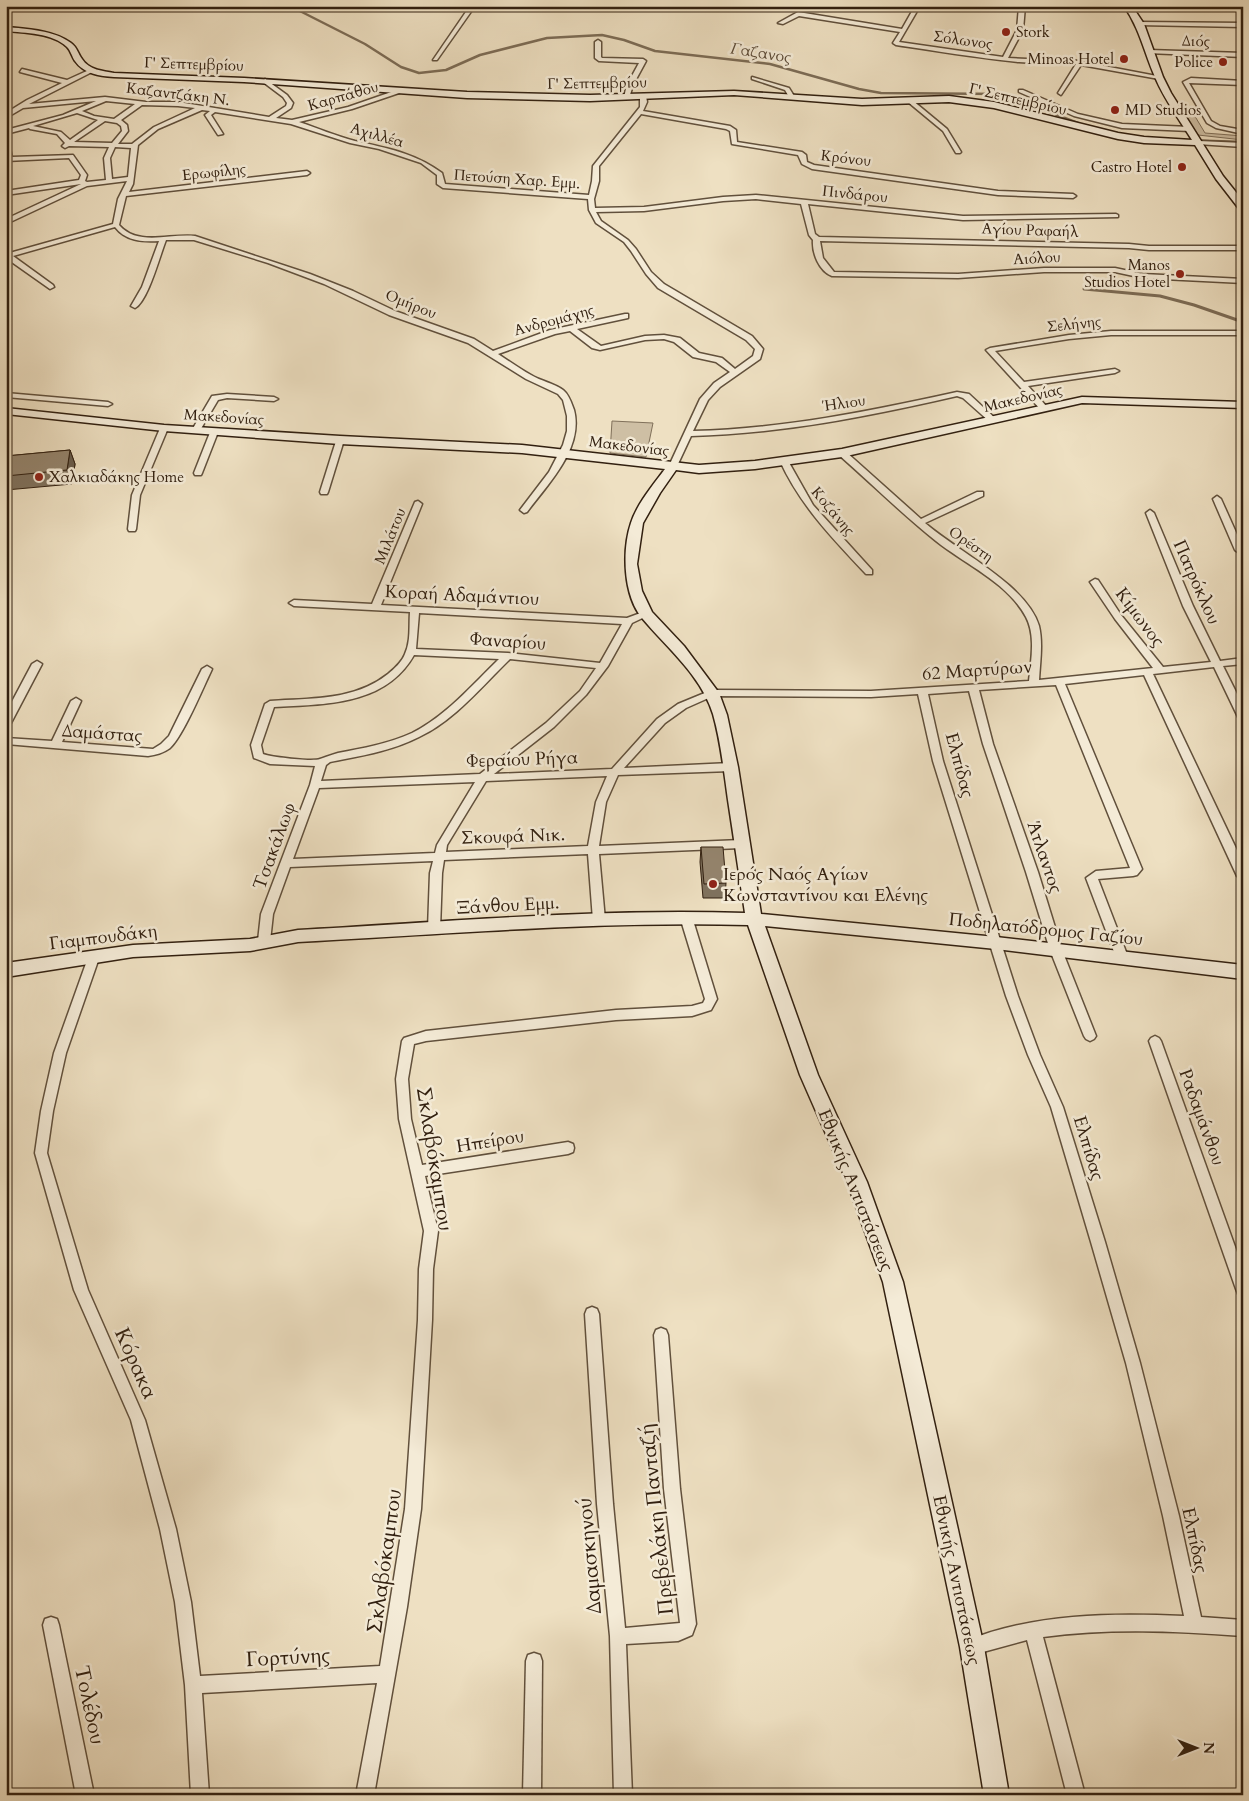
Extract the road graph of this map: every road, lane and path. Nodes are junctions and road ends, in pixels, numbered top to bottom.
1 (473, 6) edge
2 (918, 6) edge
3 (1022, 6) edge
4 (1128, 6) edge
5 (781, 23) dead end
6 (1140, 24) junction
7 (1243, 25) edge
8 (6, 30) edge
9 (904, 30) junction
10 (598, 42) dead end
11 (1149, 52) junction
12 (1243, 55) edge
13 (435, 59) dead end
14 (1005, 59) junction
15 (1080, 63) junction
16 (22, 71) dead end
17 (91, 71) junction
18 (1159, 77) junction
19 (754, 78) dead end
20 (265, 81) junction
21 (67, 82) junction
22 (1243, 83) edge
23 (400, 91) junction
24 (1021, 91) dead end
25 (1061, 93) dead end
26 (144, 94) dead end
27 (643, 96) junction
28 (790, 96) junction
29 (627, 97) junction
30 (105, 99) junction
31 (910, 101) junction
32 (139, 103) junction
33 (22, 105) junction
34 (201, 108) junction
35 (213, 110) junction
36 (78, 111) junction
37 (640, 112) junction
38 (6, 116) edge
39 (1075, 116) junction
40 (272, 118) junction
41 (104, 119) junction
42 (116, 120) junction
43 (292, 122) junction
44 (1067, 123) junction
45 (26, 127) junction
46 (1191, 130) junction
47 (6, 132) edge
48 (1243, 132) edge
49 (220, 134) dead end
50 (98, 140) dead end
51 (1199, 142) junction
52 (6, 144) edge
53 (68, 144) junction
54 (1243, 145) edge
55 (93, 146) junction
56 (111, 146) junction
57 (134, 146) junction
58 (958, 152) dead end
59 (90, 153) dead end
60 (54, 156) junction
61 (7, 159) edge
62 (307, 173) dead end
63 (131, 179) junction
64 (108, 182) junction
65 (84, 183) junction
66 (443, 186) joint
67 (6, 193) edge
68 (124, 194) junction
69 (1072, 196) dead end
70 (590, 197) junction
71 (804, 202) junction
72 (1243, 208) edge
73 (592, 210) junction
74 (1116, 216) dead end
75 (6, 222) edge
76 (116, 225) junction
77 (163, 238) junction
78 (817, 239) junction
79 (1243, 248) edge
80 (7, 256) edge
81 (1243, 280) edge
82 (50, 287) dead end
83 (136, 306) dead end
84 (625, 316) dead end
85 (571, 328) junction
86 (1243, 333) edge
87 (492, 354) junction
88 (734, 372) junction
89 (1115, 372) dead end
90 (1022, 384) junction
91 (6, 395) edge
92 (274, 399) dead end
93 (108, 404) dead end
94 (1243, 406) edge
95 (1044, 408) junction
96 (6, 411) edge
97 (993, 420) junction
98 (164, 428) junction
99 (196, 430) junction
100 (214, 432) junction
101 (688, 434) junction
102 (340, 440) junction
103 (565, 453) junction
104 (842, 453) junction
105 (784, 461) junction
106 (673, 466) junction
107 (198, 473) dead end
108 (324, 492) dead end
109 (980, 494) dead end
110 (1217, 499) dead end
111 (418, 504) dead end
112 (524, 510) dead end
113 (1150, 513) dead end
114 (920, 522) junction
115 (132, 529) dead end
116 (1243, 553) edge
117 (869, 572) dead end
118 (1095, 582) dead end
119 (294, 603) dead end
120 (376, 606) junction
121 (415, 609) junction
122 (637, 618) junction
123 (411, 652) junction
124 (508, 656) junction
125 (1243, 661) edge
126 (1218, 663) junction
127 (37, 664) dead end
128 (603, 666) junction
129 (207, 669) dead end
130 (1160, 670) junction
131 (1148, 673) junction
132 (1059, 682) junction
133 (1034, 683) junction
134 (973, 687) junction
135 (922, 690) junction
136 (712, 693) junction
137 (76, 701) dead end
138 (1243, 717) edge
139 (6, 723) edge
140 (6, 741) edge
141 (55, 746) junction
142 (321, 763) junction
143 (730, 767) junction
144 (614, 773) junction
145 (483, 777) junction
146 (315, 785) junction
147 (741, 844) junction
148 (593, 850) junction
149 (439, 857) junction
150 (286, 863) junction
151 (1243, 876) edge
152 (686, 917) junction
153 (754, 919) junction
154 (599, 920) junction
155 (434, 929) junction
156 (264, 941) junction
157 (996, 943) junction
158 (1056, 950) junction
159 (1122, 957) junction
160 (92, 958) junction
161 (6, 970) edge
162 (1243, 972) edge
163 (1090, 1036) dead end
164 (1155, 1042) dead end
165 (568, 1148) dead end
166 (417, 1172) junction
167 (1243, 1290) edge
168 (592, 1314) dead end
169 (661, 1335) dead end
170 (1194, 1624) junction
171 (50, 1625) dead end
172 (1243, 1628) edge
173 (1033, 1631) junction
174 (618, 1636) junction
175 (972, 1647) junction
176 (534, 1661) dead end
177 (386, 1674) junction
178 (193, 1685) junction
179 (85, 1795) edge
180 (200, 1795) edge
181 (365, 1795) edge
182 (532, 1795) edge
183 (623, 1795) edge
184 (997, 1795) edge
185 (1076, 1795) edge

1 - 13 street
2 - 9 street, Σόλωνος
3 - 14 street
4 - 6 street
5 - 9 street
6 - 7 street
6 - 11 street
8 - 17 street
9 - 14 street, Σόλωνος
10 - 29 street
11 - 12 street, Διός
11 - 18 street
14 - 15 street, Σόλωνος
15 - 18 street, Σόλωνος
15 - 25 street
16 - 21 street
17 - 20 street, Γ' Σεπτεμβρίου
17 - 21 street
18 - 46 street
19 - 28 street
20 - 23 street, Γ' Σεπτεμβρίου
20 - 40 street
21 - 33 street
22 - 48 street
23 - 29 street, Γ' Σεπτεμβρίου
23 - 43 street, Καρπάθου
24 - 39 street
26 - 32 street
27 - 28 street, Γ' Σεπτεμβρίου
27 - 29 street, Γ' Σεπτεμβρίου
27 - 37 street
28 - 31 street, Γ' Σεπτεμβρίου
30 - 32 street, Καζαντζάκη Ν.
30 - 33 street
30 - 36 street, Καζαντζάκη Ν.
31 - 44 street, Γ' Σεπτεμβρίου
31 - 58 street
32 - 34 street, Καζαντζάκη Ν.
32 - 42 street
33 - 38 street
34 - 35 street, Καζαντζάκη Ν.
34 - 57 street
35 - 40 street, Καζαντζάκη Ν.
35 - 49 street
36 - 41 street
36 - 45 street, Καζαντζάκη Ν.
37 - 69 street, Κρόνου
37 - 70 street
39 - 44 street
39 - 46 street
40 - 43 street, Καζαντζάκη Ν.
41 - 42 street
41 - 53 street
42 - 56 street
43 - 66 street, Αχιλλέα
44 - 51 street, Γ' Σεπτεμβρίου
45 - 47 street, Καζαντζάκη Ν.
45 - 53 street
46 - 51 street
50 - 55 street
51 - 54 street
51 - 72 street
52 - 61 street
53 - 55 street
53 - 60 street
55 - 56 street
55 - 59 street
56 - 57 street
56 - 64 street
57 - 63 street
60 - 61 street
60 - 65 street
62 - 68 street, Ερωφίλης
63 - 64 street
63 - 68 street
64 - 65 street
65 - 67 street
65 - 75 street
66 - 70 street, Πετούση Χαρ. Εμμ.
68 - 76 street
70 - 73 street
71 - 73 street, Πινδάρου
71 - 74 street, Πινδάρου
71 - 78 street
73 - 88 street
76 - 77 street, Ομήρου
76 - 80 street
77 - 83 street
77 - 87 street, Ομήρου
78 - 79 street, Αγίου Ραφαήλ
78 - 81 street, Αιόλου
80 - 82 street
84 - 85 street, Ανδρομάχης
85 - 87 street, Ανδρομάχης
85 - 88 street
86 - 90 street, Σελήνης
87 - 103 street, Ομήρου
88 - 101 street
89 - 90 street
90 - 95 street, Σελήνης
91 - 93 street
92 - 99 street
94 - 95 street, Μακεδονίας
95 - 97 street, Μακεδονίας
96 - 98 street, Μακεδονίας
97 - 101 street, Ήλιου
97 - 104 street, Μακεδονίας
98 - 99 street, Μακεδονίας
98 - 115 street
99 - 100 street, Μακεδονίας
100 - 102 street, Μακεδονίας
100 - 107 street
101 - 106 street
102 - 103 street, Μακεδονίας
102 - 108 street
103 - 106 street, Μακεδονίας
103 - 112 street, Ομήρου
104 - 105 street, Μακεδονίας
104 - 114 street, Ορέστη
105 - 106 street, Μακεδονίας
105 - 117 street, Κοζάνης
106 - 122 street, Εθνικής Αντιστάσεως
109 - 114 street
110 - 116 street
111 - 120 street, Μιλάτου
113 - 126 street, Πατρόκλου
114 - 133 street, Ορέστη
118 - 130 street, Κίμωνος
119 - 120 street, Κοραή Αδαμάντιου
120 - 121 street, Κοραή Αδαμάντιου
121 - 122 street, Κοραή Αδαμάντιου
121 - 123 street
122 - 128 street
122 - 136 street, Εθνικής Αντιστάσεως
123 - 124 street, Φαναρίου
123 - 142 street
124 - 128 street, Φαναρίου
124 - 142 street
125 - 126 street, 62 Μαρτύρων
126 - 130 street, 62 Μαρτύρων
126 - 138 street, Πατρόκλου
127 - 139 street
128 - 145 street
129 - 141 street, Δαμάστας
130 - 131 street, 62 Μαρτύρων
131 - 132 street, 62 Μαρτύρων
131 - 151 street
132 - 133 street, 62 Μαρτύρων
132 - 159 street
133 - 134 street, 62 Μαρτύρων
134 - 135 street, 62 Μαρτύρων
134 - 158 street, Άτλαντος
135 - 136 street, 62 Μαρτύρων
135 - 157 street, Ελπίδας
136 - 143 street, Εθνικής Αντιστάσεως
136 - 144 street
137 - 141 street
140 - 141 street, Δαμάστας
142 - 146 street, Τσακάλωφ
143 - 144 street, Φεραίου Ρήγα
143 - 147 street, Εθνικής Αντιστάσεως
144 - 145 street, Φεραίου Ρήγα
144 - 148 street
145 - 146 street, Φεραίου Ρήγα
145 - 149 street
146 - 150 street, Τσακάλωφ
147 - 148 street, Σκουφά Νικ.
147 - 153 street, Εθνικής Αντιστάσεως
148 - 149 street, Σκουφά Νικ.
148 - 154 street
149 - 150 street, Σκουφά Νικ.
149 - 155 street
150 - 156 street, Τσακάλωφ
152 - 153 street, Ξάνθου Εμμ.
152 - 154 street, Ξάνθου Εμμ.
152 - 166 street, Σκλαβόκαμπου
153 - 157 street, Ποδηλατόδρομος Γαζίου
153 - 175 street, Εθνικής Αντιστάσεως
154 - 155 street, Ξάνθου Εμμ.
155 - 156 street, Ξάνθου Εμμ.
156 - 160 street, Γιαμπουδάκη
157 - 158 street, Ποδηλατόδρομος Γαζίου
157 - 170 street, Ελπίδας
158 - 159 street, Ποδηλατόδρομος Γαζίου
158 - 163 street, Άτλαντος
159 - 162 street, Ποδηλατόδρομος Γαζίου
160 - 161 street, Γιαμπουδάκη
160 - 178 street, Κόρακα
164 - 167 street, Ραδαμάνθου
165 - 166 street, Ηπείρου
166 - 177 street, Σκλαβόκαμπου
168 - 174 street, Δαμασκηνού
169 - 174 street, Πρεβελάκη Πανταζή
170 - 172 street
170 - 173 street
171 - 179 street, Τολέδου
173 - 175 street
173 - 185 street
174 - 183 street, Δαμασκηνού
175 - 184 street, Εθνικής Αντιστάσεως
176 - 182 street
177 - 178 street, Γορτύνης
177 - 181 street, Σκλαβόκαμπου
178 - 180 street, Κόρακα

